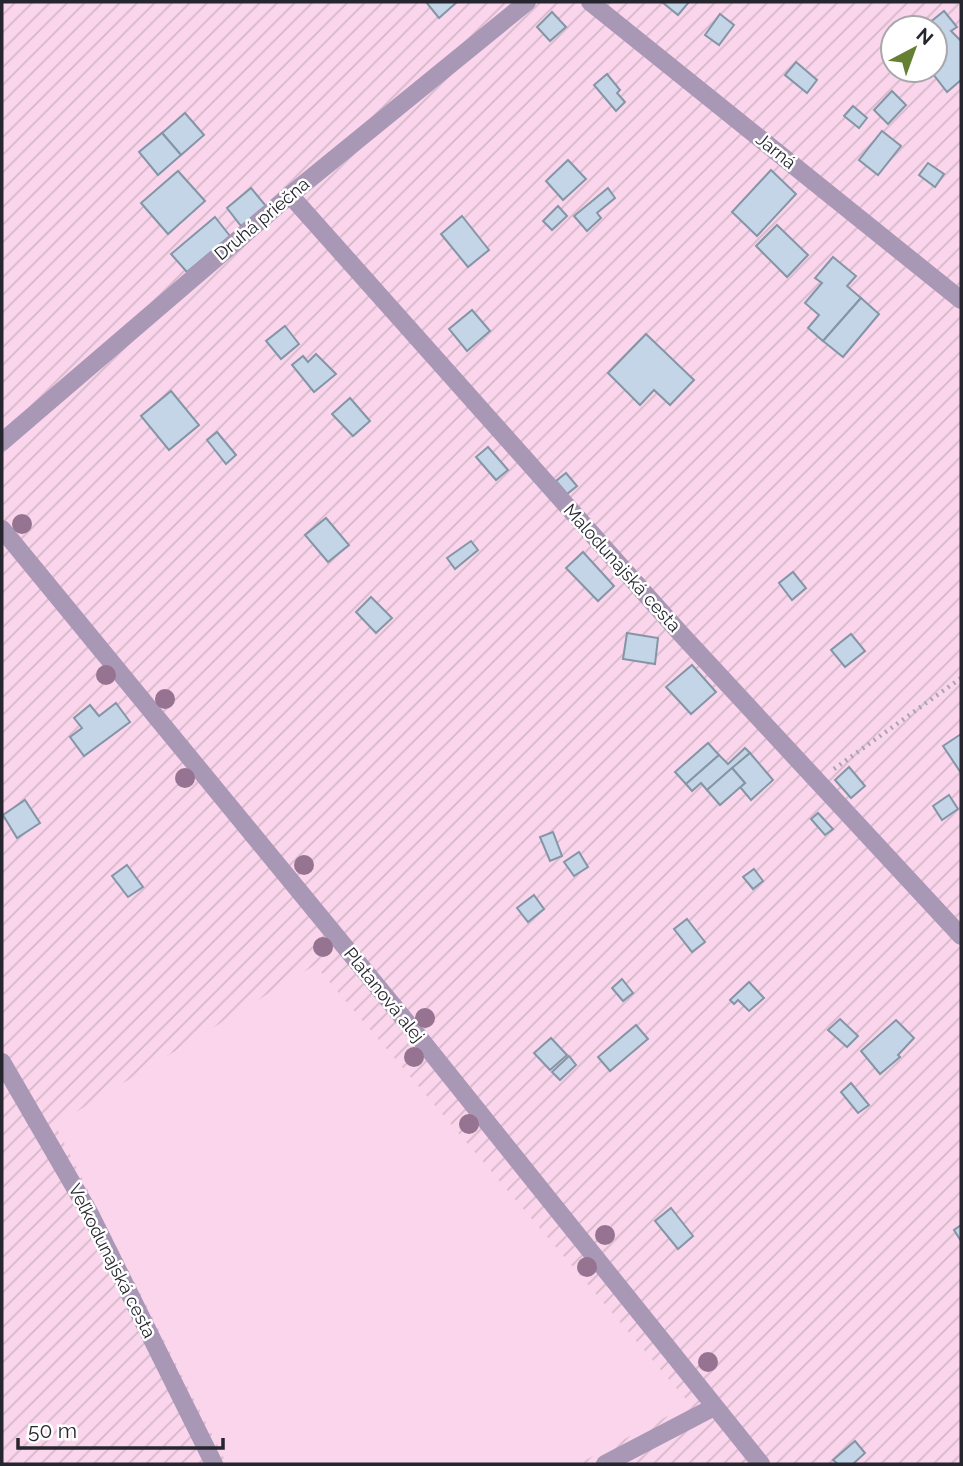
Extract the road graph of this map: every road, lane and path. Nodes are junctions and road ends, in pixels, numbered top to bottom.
1 (527, 2) edge
2 (590, 2) edge
3 (290, 195) junction
4 (961, 300) edge
5 (2, 442) edge
6 (2, 529) edge
7 (961, 678) edge
8 (817, 781) junction
9 (961, 936) edge
10 (2, 1062) edge
11 (714, 1406) junction
12 (214, 1464) edge
13 (605, 1464) edge
14 (761, 1464) edge

1 - 3 street, Druhá priečna
2 - 4 street, Jarná
3 - 5 street, Druhá priečna
3 - 8 street, Malodunajská cesta
6 - 11 street, Platanová alej
7 - 8 path
8 - 9 street, Malodunajská cesta
10 - 12 street, Veľkodunajská cesta
11 - 13 street
11 - 14 street, Platanová alej

